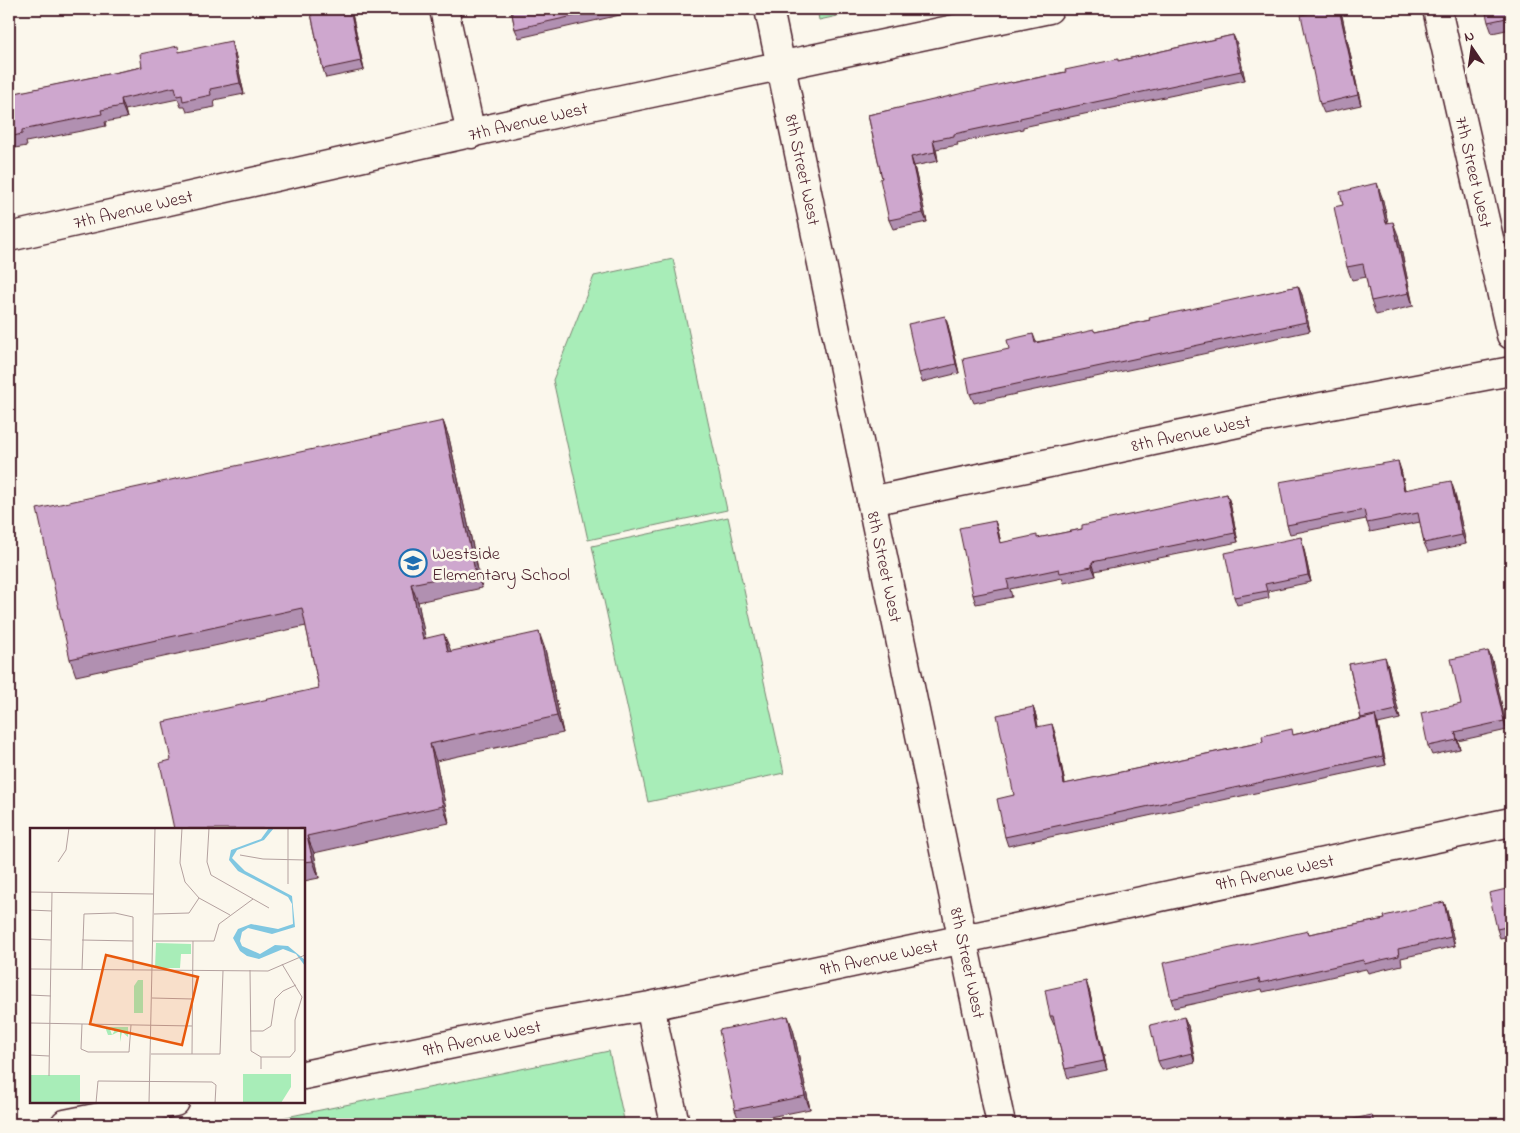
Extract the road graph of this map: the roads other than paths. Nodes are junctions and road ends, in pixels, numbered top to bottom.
1 (444, 9) edge
2 (769, 9) edge
3 (1049, 9) edge
4 (1437, 9) edge
5 (781, 66) junction
6 (471, 134) junction
7 (9, 237) edge
8 (1511, 336) edge
9 (1511, 371) edge
10 (871, 501) junction
11 (1511, 822) edge
12 (963, 939) junction
13 (650, 1006) junction
14 (305, 1075) edge
15 (170, 1103) edge
16 (65, 1124) edge
17 (676, 1124) edge
18 (1001, 1124) edge

1 - 6 street
2 - 5 street, 8th Street West
3 - 5 street, 7th Avenue West
4 - 8 street, 7th Street West
5 - 6 street, 7th Avenue West
5 - 10 street, 8th Street West
6 - 7 street, 7th Avenue West
9 - 10 street, 8th Avenue West
10 - 12 street, 8th Street West
11 - 12 street, 9th Avenue West
12 - 13 street, 9th Avenue West
12 - 18 street, 8th Street West
13 - 14 street, 9th Avenue West
13 - 17 street
15 - 16 street

